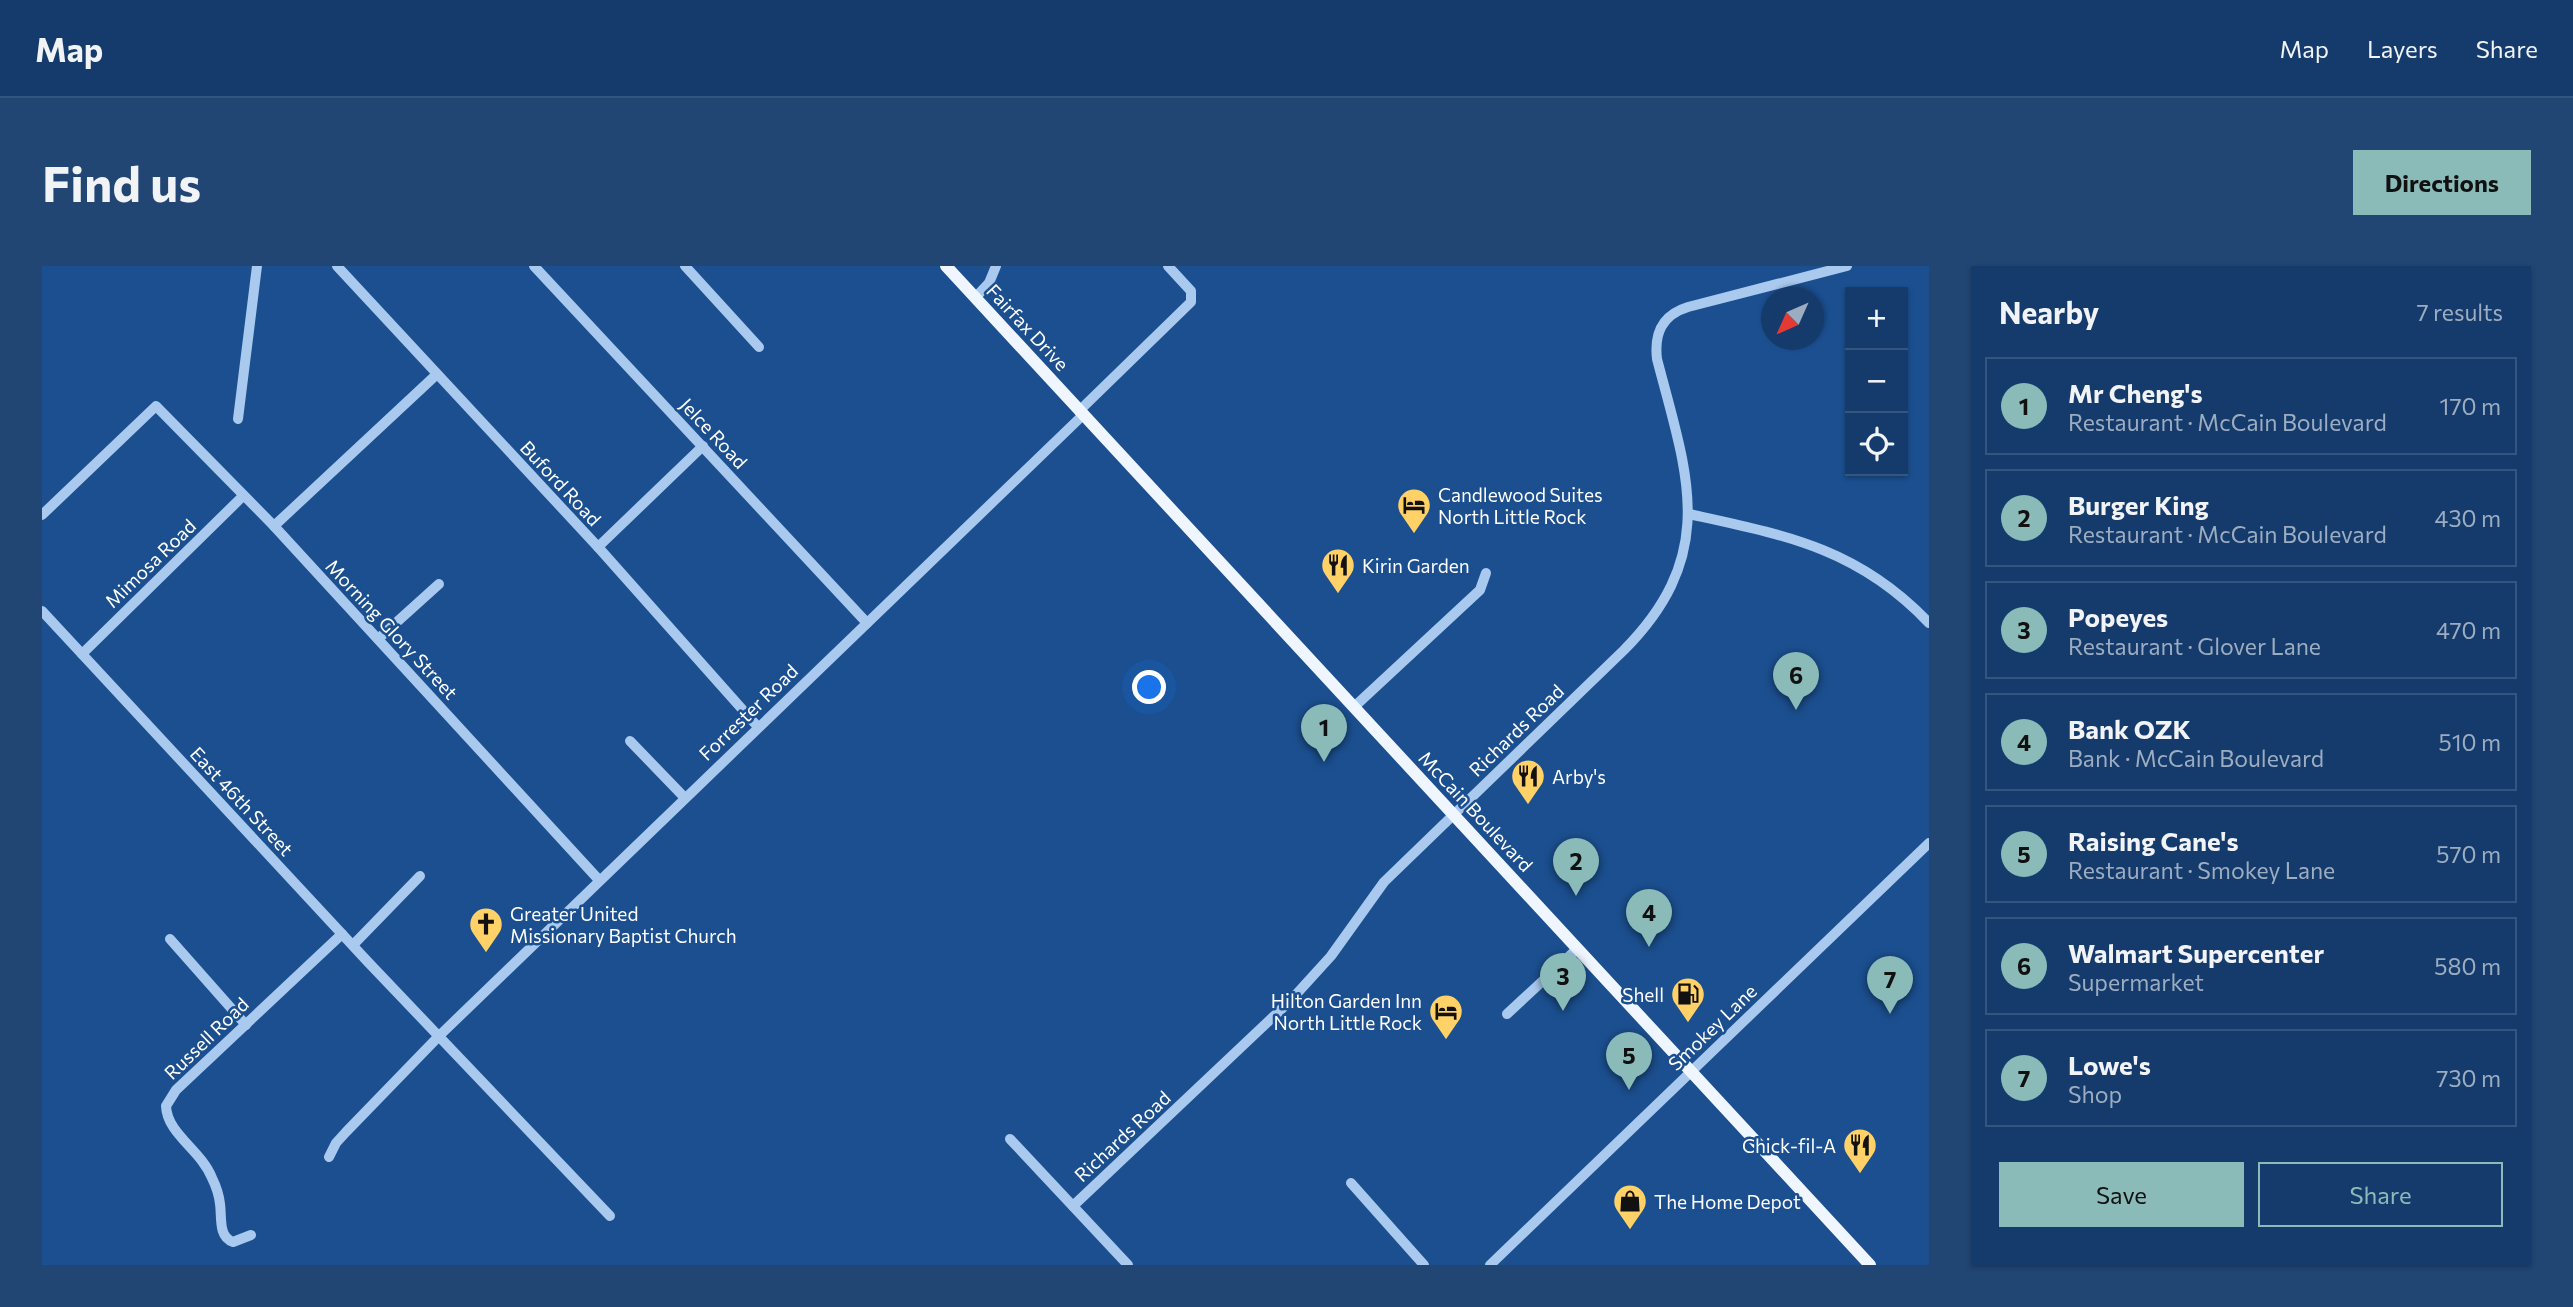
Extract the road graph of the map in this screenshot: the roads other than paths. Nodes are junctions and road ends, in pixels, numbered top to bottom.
1 (257, 266) edge
2 (337, 266) edge
3 (534, 266) edge
4 (685, 266) edge
5 (996, 266) edge
6 (1168, 266) edge
7 (1847, 266) edge
8 (949, 270) edge
9 (975, 298) junction
10 (759, 347) dead end
11 (436, 375) junction
12 (1081, 413) junction
13 (238, 419) dead end
14 (703, 446) junction
15 (243, 496) junction
16 (1689, 514) junction
17 (42, 515) edge
18 (274, 526) junction
19 (598, 547) junction
20 (1486, 573) dead end
21 (439, 584) dead end
22 (42, 611) edge
23 (1929, 623) edge
24 (867, 624) junction
25 (378, 639) junction
26 (82, 654) junction
27 (1354, 707) junction
28 (758, 727) junction
29 (630, 741) dead end
30 (685, 798) junction
31 (1453, 815) junction
32 (1929, 843) edge
33 (420, 876) dead end
34 (599, 880) junction
35 (342, 934) junction
36 (170, 939) dead end
37 (353, 945) junction
38 (1577, 949) junction
39 (1507, 1014) dead end
40 (246, 1025) junction
41 (439, 1036) junction
42 (1691, 1072) junction
43 (1010, 1139) dead end
44 (329, 1157) dead end
45 (1351, 1183) dead end
46 (1073, 1206) junction
47 (611, 1216) dead end
48 (251, 1235) dead end
49 (1128, 1265) edge
50 (1424, 1265) edge
51 (1490, 1265) edge
52 (1870, 1265) edge

1 - 13 street
2 - 11 street, Buford Road
3 - 14 street, Jelce Road
4 - 10 street
5 - 9 street
6 - 12 street, Forrester Road
7 - 16 street, Richards Road
8 - 9 main road, Fairfax Drive
9 - 12 main road, Fairfax Drive
11 - 18 street
11 - 19 street, Buford Road
12 - 24 street, Forrester Road
12 - 27 main road, McCain Boulevard
14 - 19 street
14 - 24 street, Jelce Road
15 - 17 street, Morning Glory Street
15 - 18 street, Morning Glory Street
15 - 26 street, Mimosa Road
16 - 23 street
16 - 31 street, Richards Road
18 - 25 street, Morning Glory Street
19 - 28 street, Buford Road
20 - 27 street
21 - 25 street
22 - 26 street, East 46th Street
24 - 28 street, Forrester Road
25 - 34 street, Morning Glory Street
26 - 35 street, East 46th Street
27 - 31 main road, McCain Boulevard
28 - 30 street, Forrester Road
29 - 30 street
30 - 34 street, Forrester Road
31 - 38 main road, McCain Boulevard
31 - 46 street, Richards Road
32 - 42 street, Smokey Lane
33 - 37 street
34 - 41 street, Forrester Road
35 - 37 street, East 46th Street
35 - 40 street, Russell Road
36 - 40 street
37 - 41 street, East 46th Street
38 - 39 street
38 - 42 main road, McCain Boulevard
40 - 48 street, Russell Road
41 - 44 street, Forrester Road
41 - 47 street
42 - 51 street, Smokey Lane
42 - 52 main road, McCain Boulevard
43 - 46 street
45 - 50 street
46 - 49 street

